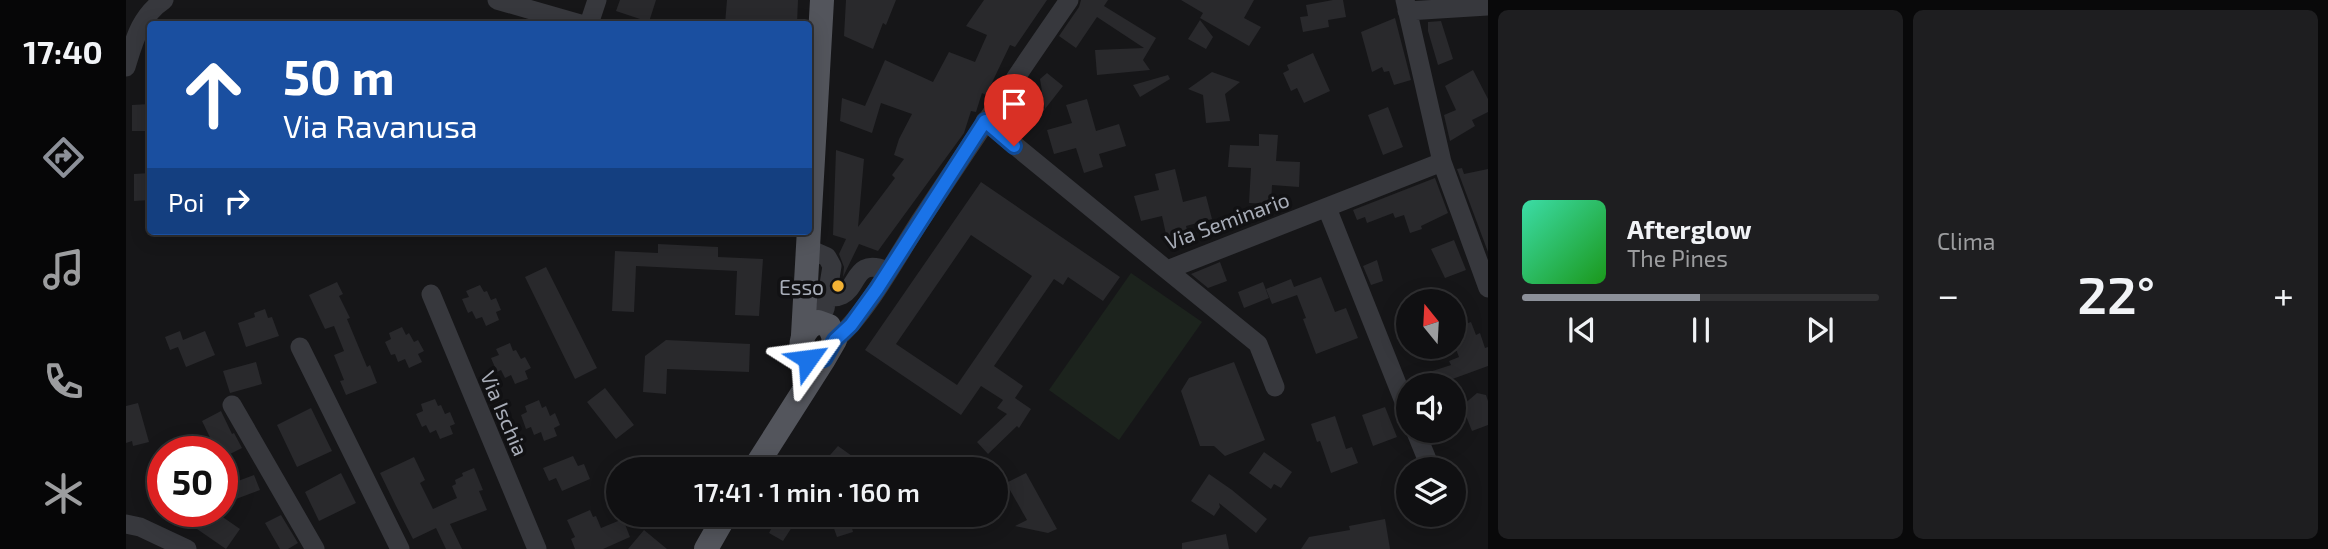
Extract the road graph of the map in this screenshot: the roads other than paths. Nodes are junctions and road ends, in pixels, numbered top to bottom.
1 (164, 0) edge
2 (497, 0) edge
3 (597, 0) edge
4 (822, 0) edge
5 (1069, 0) edge
6 (1406, 5) edge
7 (1488, 6) edge
8 (570, 21) edge
9 (590, 21) edge
10 (126, 66) edge
11 (813, 93) edge
12 (985, 121) junction
13 (812, 132) edge
14 (1442, 162) junction
15 (1327, 208) junction
16 (809, 235) edge
17 (809, 249) junction
18 (832, 266) junction
19 (1167, 270) junction
20 (887, 271) junction
21 (858, 273) junction
22 (1488, 288) edge
23 (431, 294) dead end
24 (820, 295) junction
25 (300, 347) dead end
26 (820, 348) junction
27 (1396, 381) edge
28 (1275, 387) dead end
29 (232, 405) dead end
30 (761, 457) edge
31 (126, 524) edge
32 (719, 527) edge
33 (168, 544) edge
34 (187, 549) edge
35 (316, 549) edge
36 (400, 549) edge
37 (537, 549) edge
38 (706, 549) edge

1 - 10 street
2 - 8 street
3 - 9 street
4 - 11 main road
5 - 12 street
6 - 7 street
6 - 14 street
11 - 13 main road
12 - 19 street, Via Seminario
12 - 20 street
14 - 15 street, Via Seminario
14 - 22 street
15 - 19 street, Via Seminario
15 - 27 street
16 - 17 main road
17 - 18 street
17 - 24 main road
17 - 26 main road
18 - 21 street
18 - 24 street
19 - 28 street
20 - 21 street
20 - 26 street
21 - 24 street
23 - 37 street, Via Ischia
24 - 26 main road
25 - 36 street
26 - 30 main road
29 - 35 street
31 - 33 street
32 - 38 main road
33 - 34 street

